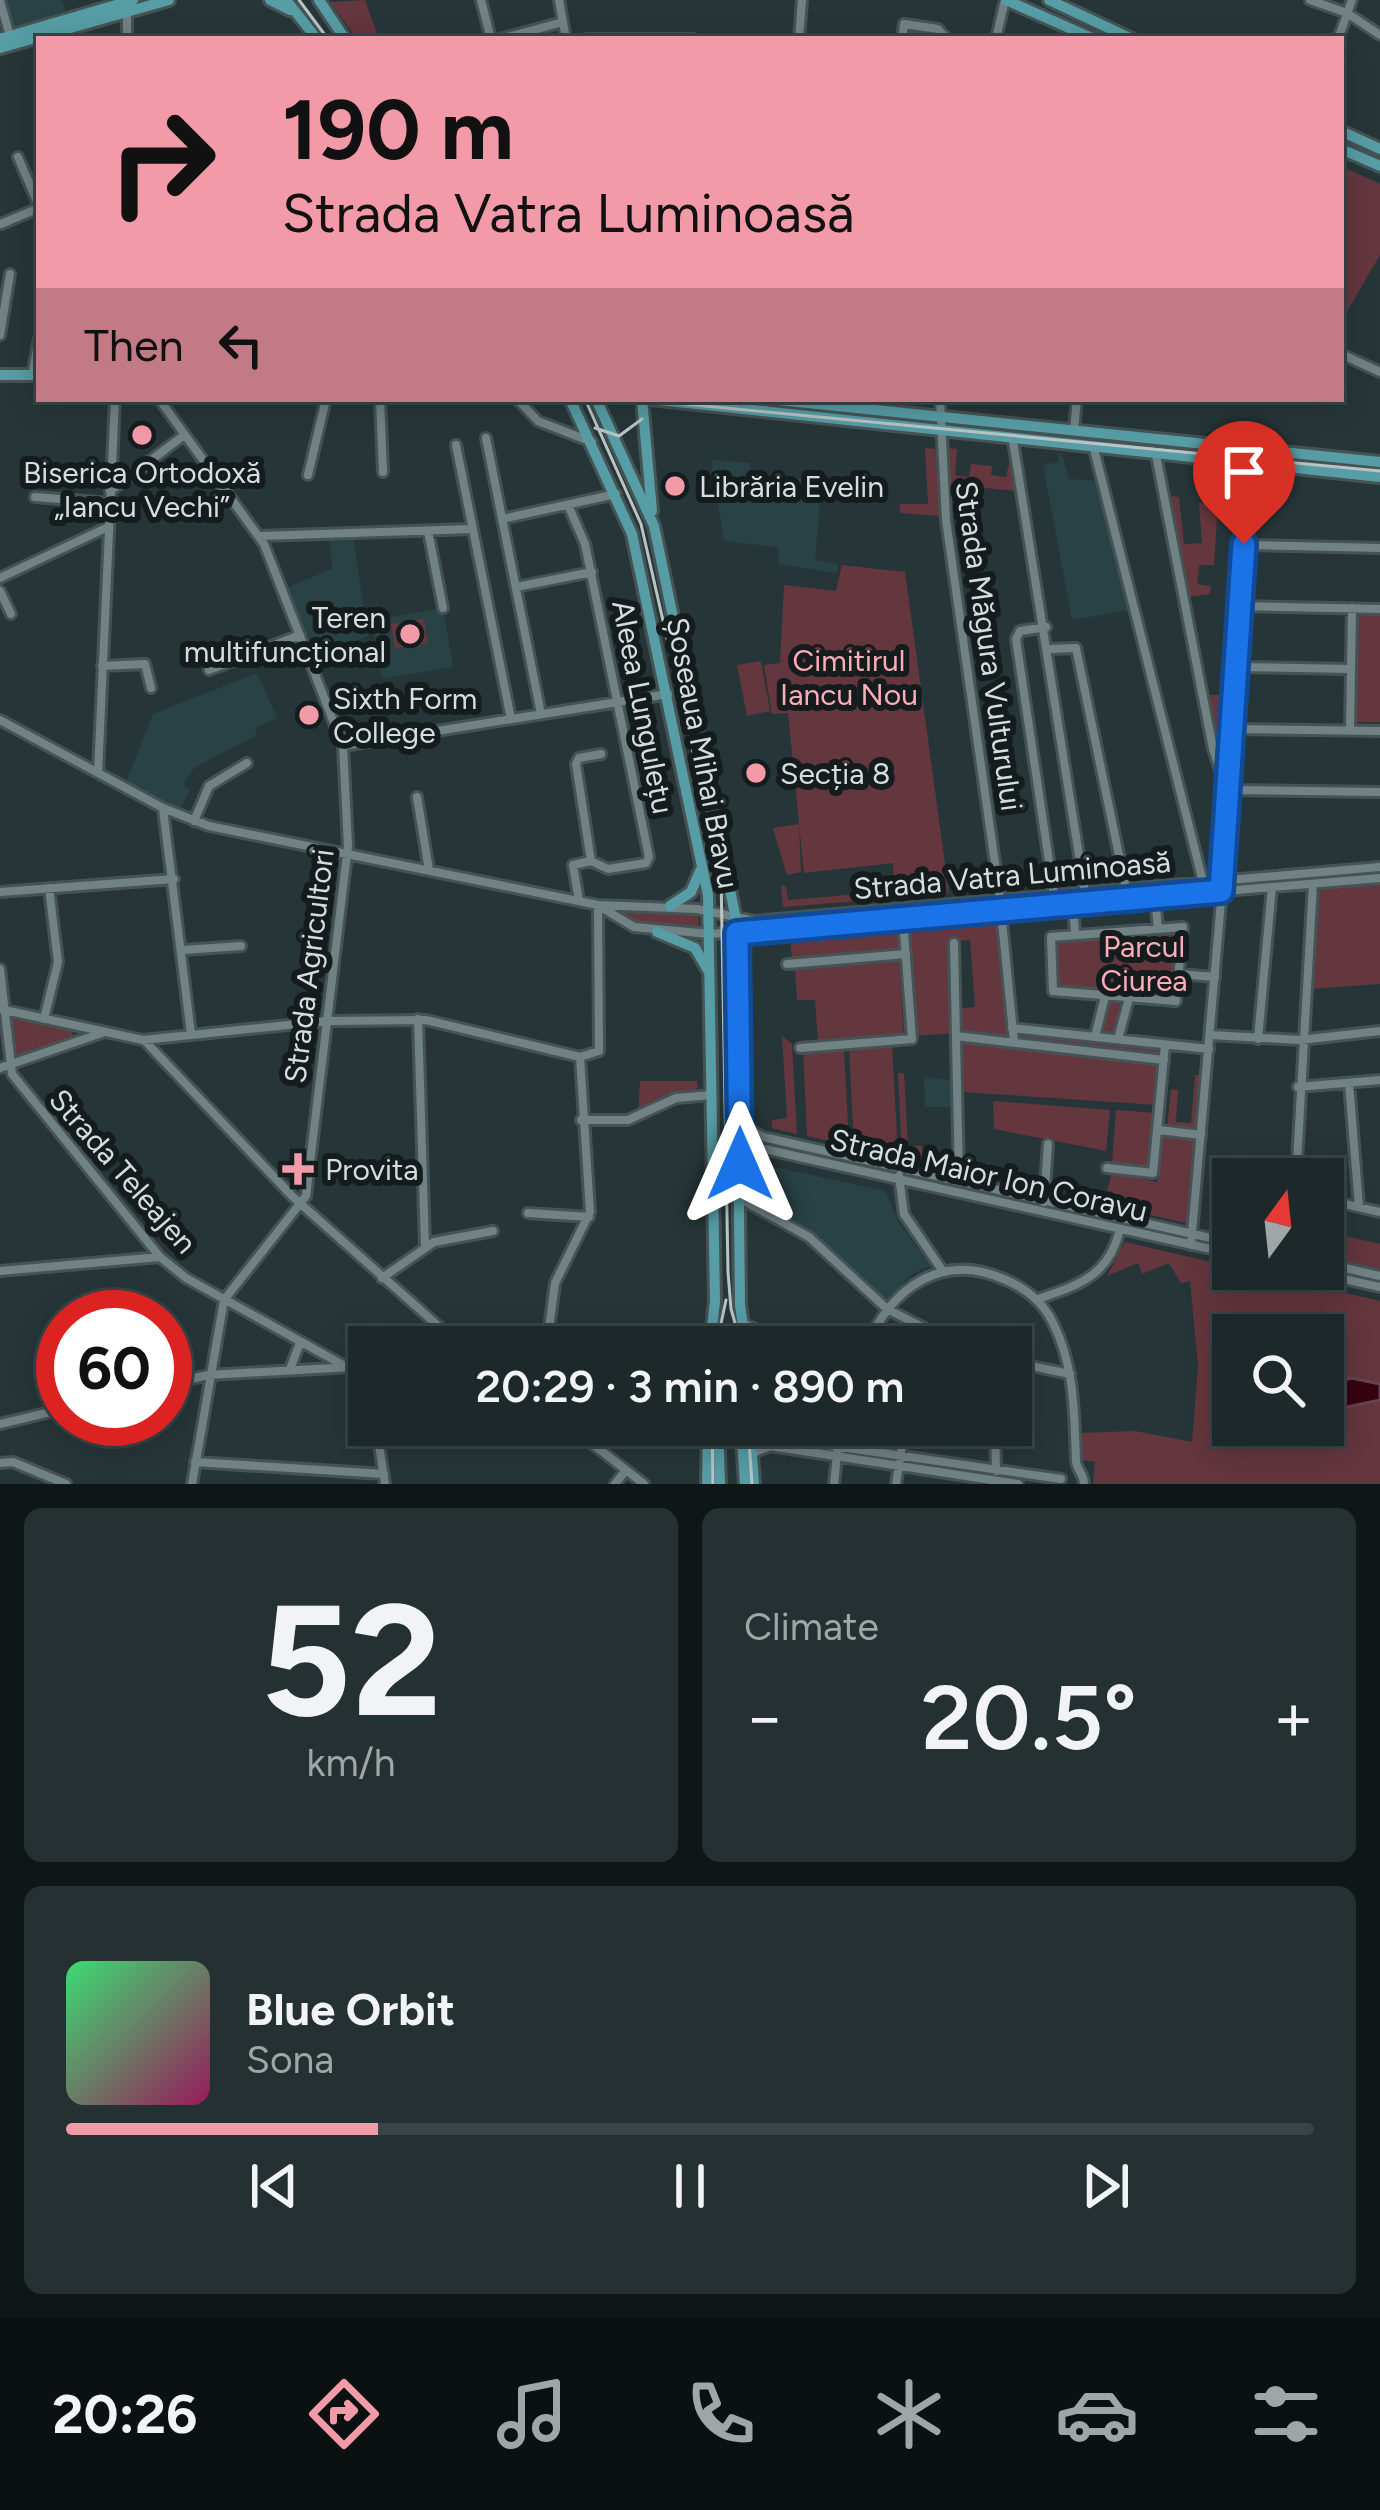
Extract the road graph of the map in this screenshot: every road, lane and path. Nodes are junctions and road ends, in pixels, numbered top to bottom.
1 (169, 0) edge
2 (270, 0) edge
3 (286, 0) edge
4 (481, 0) edge
5 (559, 0) edge
6 (802, 0) edge
7 (1005, 0) edge
8 (1049, 0) edge
9 (1310, 0) edge
10 (1352, 0) edge
11 (0, 1) edge
12 (321, 2) edge
13 (130, 6) edge
14 (1347, 13) junction
15 (298, 14) junction
16 (563, 22) junction
17 (1380, 34) edge
18 (127, 36) edge
19 (315, 36) edge
20 (343, 36) edge
21 (494, 36) edge
22 (507, 36) edge
23 (565, 36) edge
24 (800, 36) edge
25 (902, 36) edge
26 (944, 36) edge
27 (997, 36) edge
28 (1087, 36) edge
29 (1126, 36) edge
30 (1339, 36) edge
31 (11, 39) edge
32 (1344, 132) edge
33 (1380, 148) edge
34 (1344, 150) edge
35 (18, 157) dead end
36 (1380, 166) edge
37 (36, 200) edge
38 (36, 208) edge
39 (1, 224) edge
40 (10, 274) dead end
41 (0, 335) edge
42 (1344, 355) edge
43 (1380, 372) edge
44 (0, 375) edge
45 (36, 375) edge
46 (115, 402) edge
47 (160, 402) edge
48 (325, 402) edge
49 (380, 402) edge
50 (520, 402) edge
51 (572, 402) edge
52 (597, 402) edge
53 (645, 402) edge
54 (664, 402) joint
55 (797, 402) edge
56 (940, 402) edge
57 (1077, 402) edge
58 (939, 417) junction
59 (642, 419) junction
60 (1074, 430) junction
61 (938, 433) junction
62 (183, 436) junction
63 (486, 438) dead end
64 (1013, 441) junction
65 (593, 443) junction
66 (456, 445) dead end
67 (1380, 447) edge
68 (1250, 448) junction
69 (1094, 449) junction
70 (1156, 455) junction
71 (1379, 462) edge
72 (1248, 464) junction
73 (383, 472) dead end
74 (308, 475) dead end
75 (1380, 477) edge
76 (110, 491) junction
77 (616, 494) junction
78 (35, 497) dead end
79 (110, 503) junction
80 (568, 505) junction
81 (502, 519) junction
82 (108, 526) junction
83 (654, 526) junction
84 (472, 529) junction
85 (428, 531) junction
86 (260, 536) junction
87 (1244, 544) junction
88 (1380, 548) edge
89 (592, 572) junction
90 (0, 578) edge
91 (516, 587) junction
92 (0, 591) edge
93 (1240, 607) junction
94 (443, 608) dead end
95 (1352, 608) junction
96 (1380, 609) edge
97 (11, 614) dead end
98 (1046, 627) junction
99 (300, 635) junction
100 (1050, 649) junction
101 (102, 666) junction
102 (1237, 667) junction
103 (1351, 669) junction
104 (208, 670) dead end
105 (151, 688) dead end
106 (668, 694) junction
107 (618, 702) junction
108 (541, 714) junction
109 (511, 719) junction
110 (0, 720) edge
111 (1232, 729) junction
112 (1350, 731) junction
113 (1380, 731) edge
114 (343, 746) junction
115 (601, 754) dead end
116 (247, 764) dead end
117 (98, 772) junction
118 (1227, 790) junction
119 (1380, 792) edge
120 (417, 796) dead end
121 (163, 808) junction
122 (194, 821) junction
123 (349, 855) junction
124 (591, 861) junction
125 (703, 862) junction
126 (1380, 867) edge
127 (429, 870) junction
128 (1380, 878) edge
129 (174, 879) junction
130 (1203, 883) junction
131 (1312, 884) junction
132 (1221, 886) junction
133 (1272, 887) junction
134 (49, 888) junction
135 (1126, 889) junction
136 (0, 892) edge
137 (1085, 892) junction
138 (1054, 895) junction
139 (1155, 897) junction
140 (579, 901) junction
141 (1072, 904) junction
142 (598, 905) junction
143 (1000, 905) junction
144 (670, 907) junction
145 (715, 913) junction
146 (736, 919) junction
147 (903, 919) junction
148 (1158, 928) junction
149 (657, 932) junction
150 (737, 933) junction
151 (716, 934) junction
152 (1076, 934) junction
153 (954, 943) dead end
154 (241, 946) dead end
155 (183, 950) junction
156 (906, 954) junction
157 (787, 964) dead end
158 (0, 969) edge
159 (1178, 974) junction
160 (1215, 977) junction
161 (711, 978) junction
162 (1105, 996) junction
163 (1129, 998) junction
164 (2, 1009) edge
165 (44, 1019) junction
166 (418, 1019) junction
167 (328, 1021) junction
168 (1012, 1028) junction
169 (1380, 1031) edge
170 (103, 1033) junction
171 (191, 1034) junction
172 (1210, 1035) junction
173 (956, 1036) junction
174 (1096, 1037) junction
175 (1118, 1039) junction
176 (1258, 1039) junction
177 (143, 1040) junction
178 (1300, 1040) junction
179 (1014, 1042) junction
180 (1165, 1045) junction
181 (800, 1048) dead end
182 (1209, 1049) junction
183 (580, 1058) junction
184 (1164, 1060) junction
185 (4, 1067) edge
186 (1380, 1081) edge
187 (1349, 1083) junction
188 (1298, 1088) junction
189 (712, 1095) junction
190 (580, 1120) junction
191 (739, 1123) junction
192 (1159, 1130) junction
193 (1202, 1135) junction
194 (1048, 1144) dead end
195 (1296, 1158) edge
196 (740, 1164) junction
197 (900, 1168) junction
198 (1107, 1168) dead end
199 (898, 1179) junction
200 (958, 1187) junction
201 (739, 1198) junction
202 (1044, 1200) junction
203 (1344, 1204) edge
204 (303, 1207) junction
205 (1359, 1207) junction
206 (1042, 1211) junction
207 (1380, 1212) edge
208 (528, 1213) dead end
209 (589, 1217) junction
210 (1120, 1229) junction
211 (493, 1232) dead end
212 (1193, 1234) junction
213 (1212, 1238) edge
214 (1191, 1245) junction
215 (425, 1246) junction
216 (1212, 1250) edge
217 (160, 1257) junction
218 (1344, 1268) edge
219 (941, 1270) junction
220 (0, 1271) edge
221 (1380, 1276) edge
222 (382, 1278) junction
223 (1344, 1279) edge
224 (1380, 1287) edge
225 (1038, 1299) junction
226 (224, 1300) junction
227 (740, 1305) junction
228 (886, 1310) junction
229 (746, 1324) joint
230 (438, 1326) edge
231 (549, 1326) edge
232 (714, 1326) edge
233 (741, 1326) edge
234 (750, 1326) edge
235 (877, 1326) edge
236 (910, 1326) edge
237 (300, 1342) junction
238 (343, 1365) junction
239 (348, 1365) edge
240 (1032, 1366) edge
241 (290, 1369) junction
242 (1070, 1374) junction
243 (208, 1375) junction
244 (192, 1378) edge
245 (36, 1415) edge
246 (0, 1424) edge
247 (379, 1446) edge
248 (596, 1446) edge
249 (707, 1446) edge
250 (719, 1446) edge
251 (748, 1446) edge
252 (751, 1446) edge
253 (812, 1446) edge
254 (835, 1446) edge
255 (900, 1446) edge
256 (995, 1446) edge
257 (834, 1451) junction
258 (752, 1454) junction
259 (897, 1461) junction
260 (195, 1462) junction
261 (0, 1463) edge
262 (1075, 1467) junction
263 (626, 1470) junction
264 (995, 1478) edge
265 (384, 1479) edge
266 (1061, 1481) edge
267 (66, 1484) edge
268 (192, 1484) edge
269 (616, 1484) edge
270 (644, 1484) edge
271 (707, 1484) edge
272 (720, 1484) edge
273 (745, 1484) edge
274 (754, 1484) edge
275 (834, 1484) edge
276 (896, 1484) edge
277 (1018, 1484) edge
278 (1084, 1484) edge

1 - 13 main road
2 - 15 main road
3 - 15 main road
4 - 21 street
5 - 16 street
6 - 24 street
7 - 27 street
7 - 28 main road
8 - 29 main road
9 - 14 street
10 - 14 street
11 - 31 street
12 - 20 main road
13 - 18 street
13 - 31 main road
14 - 17 street
14 - 30 street
15 - 19 main road
16 - 22 street
16 - 23 street
25 - 26 street
32 - 33 main road
34 - 36 main road
35 - 37 street
38 - 39 street
40 - 41 street
42 - 43 street
44 - 45 main road
46 - 76 street
47 - 62 street, Strada Agricultori
48 - 74 street
49 - 73 street
50 - 65 street
51 - 65 main road, Șoseaua Mihai Bravu
52 - 83 main road, Șoseaua Mihai Bravu
53 - 59 main road
54 - 59 main road
54 - 61 main road
55 - 58 main road
56 - 58 street, Strada Măgura Vulturului
57 - 60 street
58 - 60 main road
58 - 61 street, Strada Măgura Vulturului
59 - 83 main road
60 - 68 main road
61 - 64 main road
61 - 143 street, Strada Măgura Vulturului
62 - 76 street
62 - 86 street, Strada Agricultori
63 - 81 street
64 - 69 main road
64 - 98 street
65 - 77 main road, Șoseaua Mihai Bravu
66 - 84 street
67 - 71 street
68 - 71 main road
68 - 72 street
69 - 70 main road
69 - 130 street
70 - 72 main road
70 - 118 street
72 - 75 main road
72 - 87 street
76 - 79 street
77 - 80 street
77 - 106 main road, Șoseaua Mihai Bravu
78 - 79 street
79 - 82 street
80 - 81 street
80 - 89 street, Aleea Lungulețu
81 - 91 street
82 - 90 street
82 - 101 street
83 - 146 main road, Șoseaua Mihai Bravu
84 - 85 street
84 - 109 street
85 - 86 street
85 - 94 street
86 - 99 street, Strada Agricultori
87 - 88 street
87 - 93 street
89 - 91 street, Aleea Lungulețu
89 - 107 street, Aleea Lungulețu
91 - 108 street
92 - 97 street
93 - 95 street
93 - 102 street
95 - 96 street
95 - 103 street
98 - 100 street
98 - 138 street
99 - 104 street
99 - 114 street, Strada Agricultori
100 - 135 street
100 - 137 street
101 - 105 street
101 - 117 street
102 - 103 street
102 - 111 street
103 - 112 street
106 - 107 street
106 - 125 main road, Șoseaua Mihai Bravu
107 - 108 street
107 - 124 street, Aleea Lungulețu
108 - 109 street
109 - 114 street
110 - 117 street
111 - 112 street
111 - 118 street
112 - 113 street
114 - 123 street, Strada Agricultori
115 - 124 street, Aleea Lungulețu
116 - 122 street
117 - 121 street
118 - 119 street
118 - 132 street
120 - 127 street
121 - 122 street
121 - 129 street
122 - 123 street
123 - 127 street
123 - 167 street, Strada Agricultori
124 - 140 street, Aleea Lungulețu
125 - 144 main road
125 - 145 main road, Șoseaua Mihai Bravu
126 - 132 street, Strada Vatra Luminoasă
127 - 140 street
128 - 131 street, Strada Vatra Luminoasă
129 - 134 street
129 - 155 street
130 - 132 street, Strada Vatra Luminoasă
130 - 135 street, Strada Vatra Luminoasă
131 - 133 street, Strada Vatra Luminoasă
131 - 178 street
132 - 133 street, Strada Vatra Luminoasă
132 - 139 street, Strada Vatra Luminoasă
132 - 160 street
133 - 176 street
134 - 136 street
134 - 165 street
135 - 137 street, Strada Vatra Luminoasă
137 - 138 street, Strada Vatra Luminoasă
138 - 143 street, Strada Vatra Luminoasă
139 - 141 street, Strada Vatra Luminoasă
139 - 148 street
140 - 142 street
141 - 143 street, Strada Vatra Luminoasă
141 - 152 street
142 - 144 street, Strada Vatra Luminoasă
142 - 149 street
142 - 183 street
143 - 146 street, Strada Vatra Luminoasă
143 - 147 street, Strada Vatra Luminoasă
143 - 168 street, Strada Măgura Vulturului
144 - 145 street, Strada Vatra Luminoasă
145 - 146 street, Strada Vatra Luminoasă
145 - 151 main road, Șoseaua Mihai Bravu
146 - 150 main road, Șoseaua Mihai Bravu
147 - 150 street, Strada Vatra Luminoasă
147 - 156 street
148 - 152 street
148 - 159 street
149 - 151 street, Strada Vatra Luminoasă
149 - 161 main road
150 - 151 street, Strada Vatra Luminoasă
150 - 191 main road, Șoseaua Mihai Bravu
151 - 161 main road, Șoseaua Mihai Bravu
152 - 162 street
153 - 173 street
154 - 155 street
155 - 171 street
156 - 157 street
156 - 181 street
158 - 164 street
159 - 160 street
159 - 163 street
160 - 172 street
161 - 189 main road, Șoseaua Mihai Bravu
162 - 163 street
162 - 174 street
163 - 175 street
164 - 165 street
164 - 185 street
165 - 170 street
166 - 167 street
166 - 183 street
166 - 215 street
167 - 171 street
167 - 204 street, Strada Agricultori
168 - 174 street
168 - 179 street, Strada Măgura Vulturului
169 - 178 street
170 - 177 street
170 - 185 street
171 - 177 street
172 - 176 street
172 - 182 street
173 - 179 street
173 - 200 street
174 - 175 street
175 - 180 street
176 - 178 street
177 - 204 street
178 - 188 street
179 - 184 street
180 - 182 street
180 - 184 street
182 - 193 street
183 - 190 street
184 - 192 street
185 - 217 street, Strada Teleajen
186 - 187 street
187 - 188 street
187 - 205 street
188 - 195 street
189 - 190 street
189 - 232 main road, Șoseaua Mihai Bravu
190 - 209 street
191 - 196 main road, Șoseaua Mihai Bravu
191 - 197 street, Strada Maior Ion Coravu
192 - 193 street
192 - 198 street
193 - 212 street
194 - 202 street
196 - 199 street, Strada Maior Ion Coravu
196 - 201 main road, Șoseaua Mihai Bravu
197 - 199 street
197 - 200 street, Strada Maior Ion Coravu
199 - 200 street, Strada Maior Ion Coravu
199 - 219 street
200 - 202 street, Strada Maior Ion Coravu
200 - 206 street, Strada Maior Ion Coravu
201 - 227 main road, Șoseaua Mihai Bravu
201 - 228 street
202 - 206 street
202 - 212 street, Strada Maior Ion Coravu
203 - 205 street
204 - 222 street
204 - 226 street
205 - 207 street
206 - 210 street, Strada Maior Ion Coravu
208 - 209 street
209 - 231 street
210 - 214 street, Strada Maior Ion Coravu
210 - 225 street
211 - 215 street
212 - 213 street, Strada Maior Ion Coravu
212 - 214 street
214 - 216 street, Strada Maior Ion Coravu
215 - 222 street
217 - 220 street
217 - 226 street, Strada Teleajen
218 - 221 street
219 - 225 street
219 - 228 street
222 - 230 street
223 - 224 street
225 - 242 street
226 - 237 street, Strada Teleajen
226 - 243 street
227 - 229 main road, Șoseaua Mihai Bravu
227 - 233 main road
228 - 235 street
228 - 236 street
229 - 234 street
237 - 238 street, Strada Teleajen
237 - 241 street
238 - 239 street
238 - 241 street
240 - 242 street
241 - 243 street
242 - 262 street
243 - 244 street
243 - 260 street
245 - 246 street
247 - 265 street
248 - 263 street
249 - 271 main road
250 - 272 main road
251 - 273 main road
252 - 258 main road
253 - 257 street
254 - 257 street
255 - 259 street
256 - 264 street
257 - 258 street
257 - 259 street
257 - 275 street
258 - 274 main road
259 - 264 street
259 - 276 street
260 - 265 street
260 - 268 street
261 - 267 street
262 - 266 street
262 - 278 street
263 - 269 street
263 - 270 street
264 - 266 street
264 - 277 street

